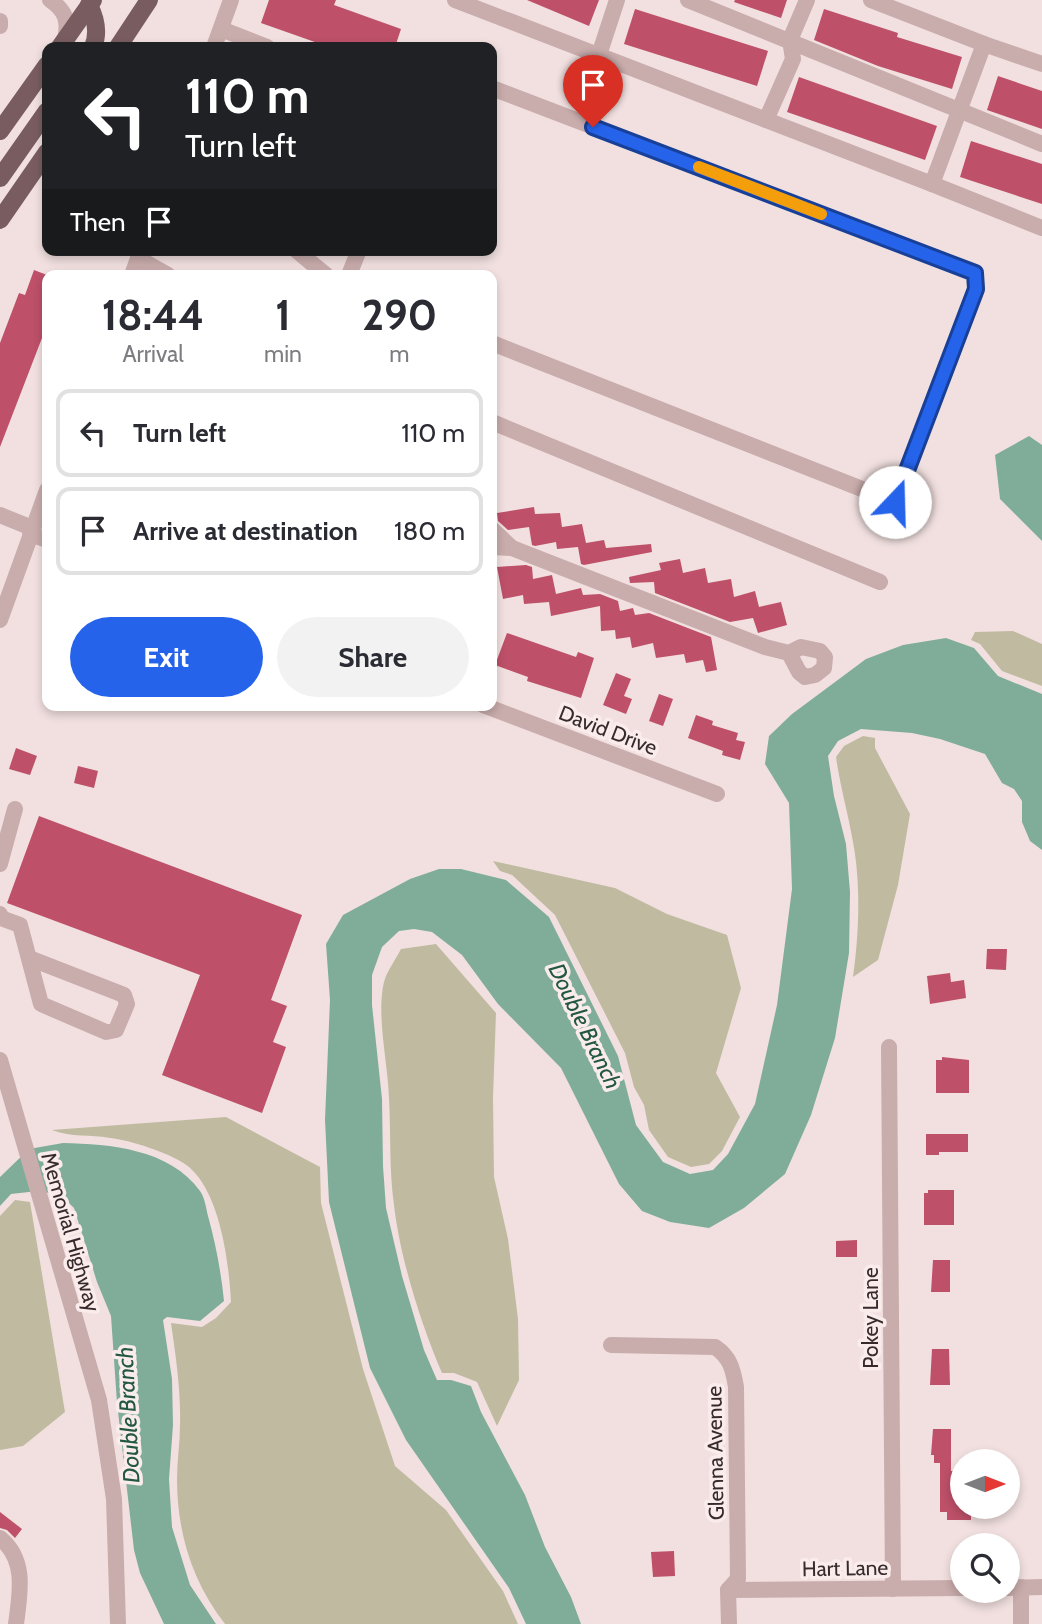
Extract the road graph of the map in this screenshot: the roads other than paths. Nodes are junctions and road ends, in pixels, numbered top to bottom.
1 (50, 0) edge
2 (149, 0) edge
3 (231, 0) edge
4 (455, 0) edge
5 (617, 0) edge
6 (688, 0) edge
7 (807, 0) edge
8 (870, 0) edge
9 (89, 2) edge
10 (221, 29) junction
11 (790, 40) junction
12 (64, 42) edge
13 (64, 42) edge
14 (94, 42) edge
15 (121, 42) edge
16 (216, 42) edge
17 (254, 42) edge
18 (984, 44) junction
19 (599, 55) junction
20 (1042, 64) edge
21 (42, 72) edge
22 (497, 90) edge
23 (959, 111) junction
24 (42, 118) edge
25 (766, 120) junction
26 (0, 131) edge
27 (1042, 144) edge
28 (42, 159) edge
29 (0, 178) edge
30 (932, 184) junction
31 (0, 220) edge
32 (1042, 228) edge
33 (142, 256) edge
34 (303, 256) edge
35 (160, 270) edge
36 (320, 270) edge
37 (497, 345) edge
38 (497, 424) edge
39 (42, 503) edge
40 (0, 515) edge
41 (31, 531) junction
42 (497, 534) edge
43 (42, 537) edge
44 (497, 547) edge
45 (512, 548) junction
46 (880, 582) dead end
47 (0, 620) edge
48 (789, 653) dead end
49 (497, 710) edge
50 (718, 794) dead end
51 (15, 808) dead end
52 (0, 864) edge
53 (0, 914) edge
54 (29, 958) junction
55 (889, 1047) dead end
56 (0, 1060) edge
57 (611, 1345) dead end
58 (0, 1538) edge
59 (1042, 1587) edge
60 (950, 1588) edge
61 (1020, 1588) edge
62 (893, 1589) junction
63 (728, 1591) junction
64 (1018, 1603) edge
65 (16, 1624) edge
66 (118, 1624) edge
67 (729, 1624) edge
68 (1021, 1624) edge

1 - 12 street
2 - 15 main road
3 - 10 street
4 - 19 street
5 - 19 street
6 - 11 street
7 - 11 street
8 - 18 street
9 - 13 main road
9 - 14 main road
10 - 16 street
10 - 17 street
11 - 23 street
11 - 25 street
18 - 20 street
18 - 23 street
19 - 25 street
21 - 26 main road
22 - 37 street
23 - 27 street
23 - 30 street
24 - 29 main road
25 - 30 street
28 - 31 main road
30 - 32 street
33 - 35 street
34 - 36 street
38 - 46 street
39 - 41 street
40 - 41 street
41 - 43 street
41 - 47 street
42 - 45 street
44 - 45 street
45 - 48 street
49 - 50 street, David Drive
51 - 52 street
53 - 54 street
54 - 54 street
55 - 62 street, Pokey Lane
56 - 66 street, Memorial Highway
57 - 63 street, Glenna Avenue
58 - 65 street
59 - 61 street
60 - 62 street, Hart Lane
62 - 63 street, Hart Lane
63 - 67 street, Glenna Avenue
64 - 68 street

